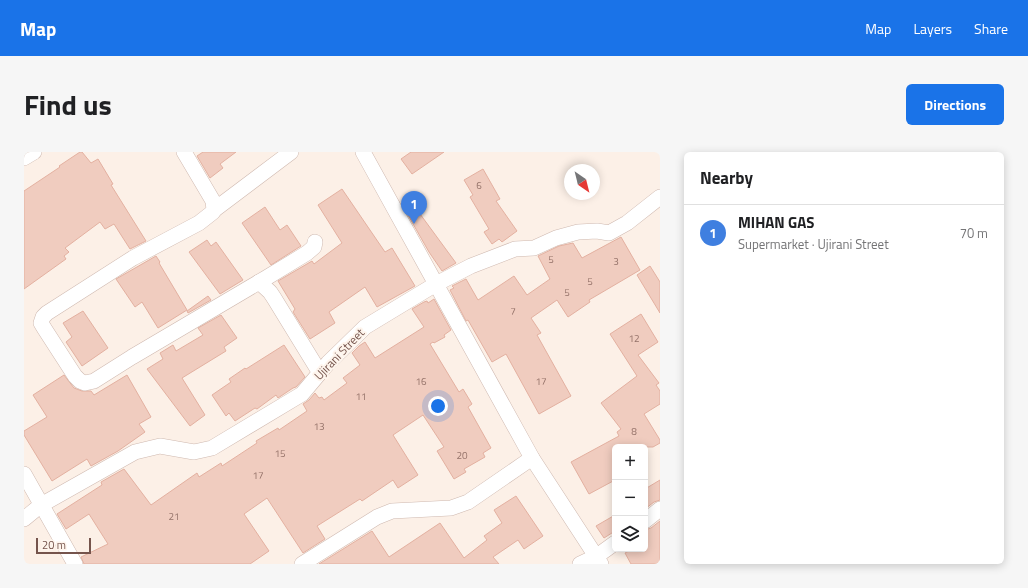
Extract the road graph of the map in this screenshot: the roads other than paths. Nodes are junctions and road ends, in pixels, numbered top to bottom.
1 (34, 152) edge
2 (184, 152) edge
3 (291, 152) edge
4 (363, 152) edge
5 (24, 158) edge
6 (659, 202) edge
7 (214, 210) junction
8 (315, 242) dead end
9 (259, 282) junction
10 (436, 284) junction
11 (320, 373) junction
12 (532, 458) junction
13 (24, 474) edge
14 (42, 505) junction
15 (660, 509) edge
16 (648, 518) edge
17 (24, 519) edge
18 (612, 546) edge
19 (599, 560) edge
20 (75, 564) edge
21 (302, 564) edge
22 (580, 564) edge

1 - 5 street
2 - 7 street
3 - 7 street
4 - 10 street
6 - 10 street, Ujirani Street
7 - 9 street
8 - 9 street
9 - 11 street
10 - 11 street, Ujirani Street
10 - 12 street
11 - 14 street, Ujirani Street
12 - 19 street
12 - 21 street
13 - 14 street
14 - 17 street, Ujirani Street
14 - 20 street
15 - 16 street
18 - 19 street
19 - 22 street

